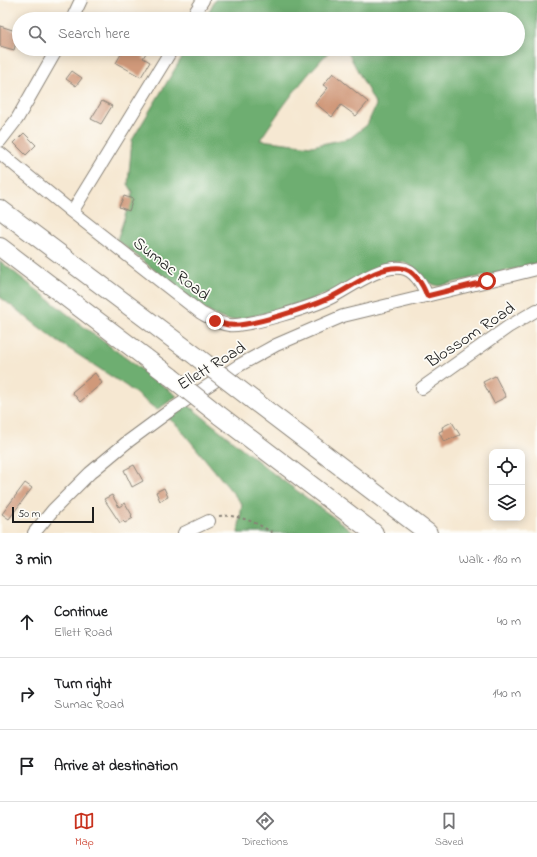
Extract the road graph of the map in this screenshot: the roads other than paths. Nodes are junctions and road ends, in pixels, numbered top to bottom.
1 (81, 0) edge
2 (203, 0) edge
3 (75, 12) edge
4 (195, 12) edge
5 (53, 56) edge
6 (168, 56) edge
7 (0, 141) edge
8 (0, 153) edge
9 (0, 209) edge
10 (72, 212) junction
11 (0, 247) edge
12 (537, 269) edge
13 (427, 296) junction
14 (537, 310) edge
15 (422, 388) dead end
16 (209, 521) road end
17 (34, 533) edge
18 (184, 533) edge
19 (374, 533) edge
20 (428, 533) edge

1 - 3 street
2 - 4 street
5 - 7 street
6 - 10 street
8 - 10 street, Sumac Road
9 - 20 highway, bridge
10 - 13 street, Sumac Road
11 - 19 highway, bridge
12 - 13 street, Ellett Road
13 - 17 street, Ellett Road
14 - 15 street, Blossom Road
16 - 18 street

